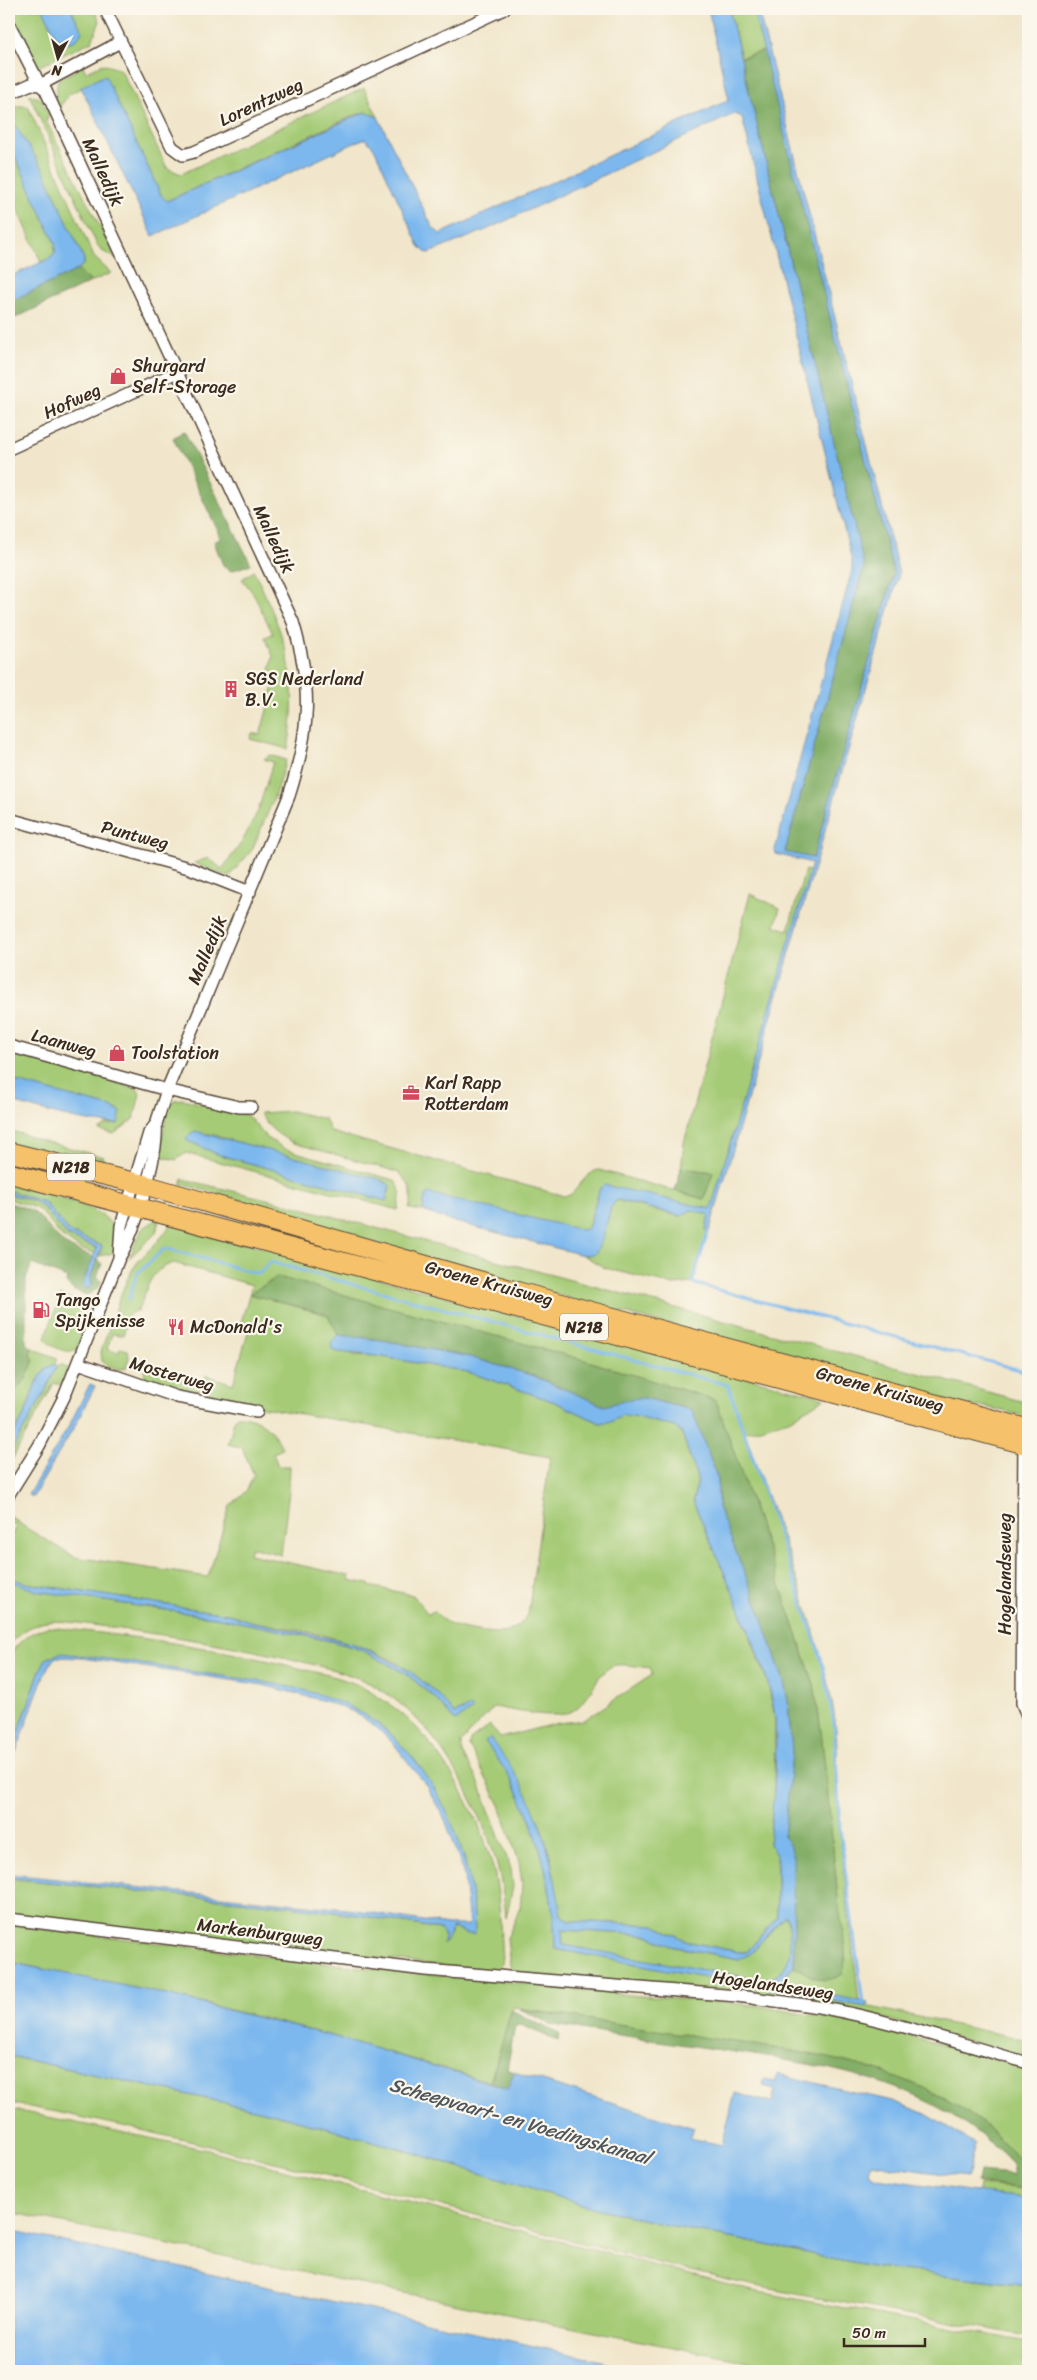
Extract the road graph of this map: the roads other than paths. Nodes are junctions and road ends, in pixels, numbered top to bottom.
1 (105, 9) edge
2 (504, 9) edge
3 (9, 24) edge
4 (120, 42) junction
5 (40, 85) junction
6 (9, 94) edge
7 (177, 372) junction
8 (9, 450) edge
9 (9, 819) edge
10 (250, 892) junction
11 (9, 1046) edge
12 (167, 1090) junction
13 (251, 1106) dead end
14 (9, 1152) edge
15 (9, 1173) edge
16 (140, 1184) junction
17 (133, 1207) junction
18 (78, 1363) junction
19 (257, 1412) dead end
20 (1027, 1436) edge
21 (9, 1494) edge
22 (1028, 1719) edge
23 (9, 1919) edge
24 (507, 1978) joint
25 (1028, 2063) edge

1 - 4 street, Lorentzweg
2 - 4 street, Lorentzweg
3 - 5 street, Malledijk
4 - 5 street
5 - 6 street
5 - 7 street, Malledijk
7 - 8 street, Hofweg
7 - 10 street, Malledijk
9 - 10 street, Puntweg
10 - 12 street, Malledijk
11 - 12 street, Laanweg
12 - 13 street
12 - 16 street, Malledijk
14 - 16 main road, Groene Kruisweg / N218
15 - 17 main road, Groene Kruisweg / N218
16 - 17 street, Malledijk
16 - 20 main road, Groene Kruisweg / N218
17 - 18 street, Malledijk
17 - 20 main road, Groene Kruisweg / N218
18 - 19 street, Mosterweg
18 - 21 street, Malledijk
20 - 22 street, Hogelandseweg
23 - 24 street, Markenburgweg
24 - 25 street, Hogelandseweg

